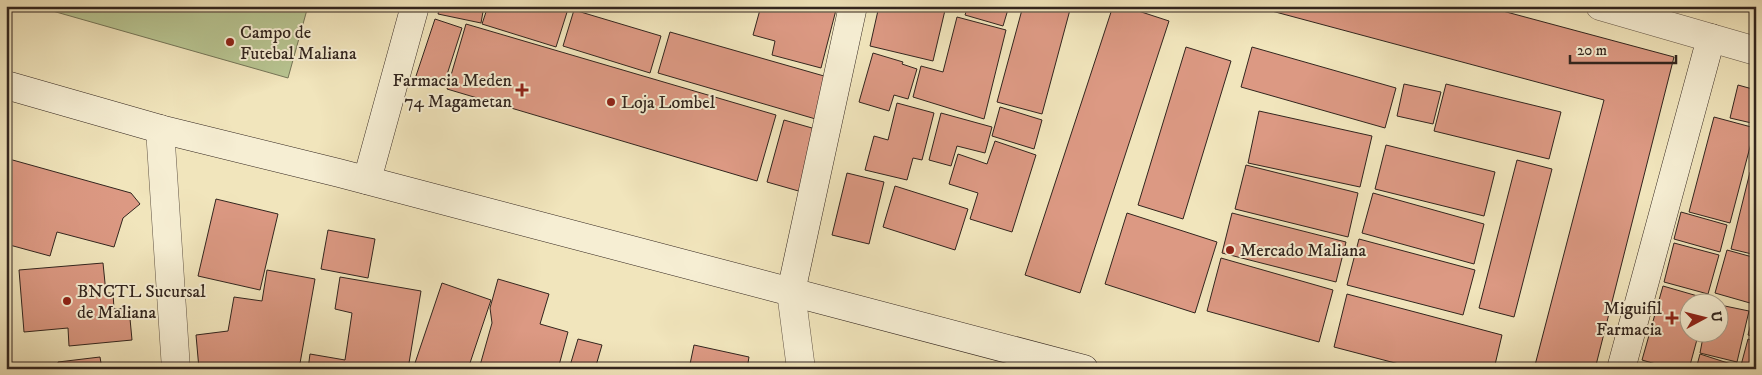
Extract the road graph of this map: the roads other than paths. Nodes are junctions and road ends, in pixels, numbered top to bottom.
1 (415, 6) edge
2 (853, 6) edge
3 (1600, 6) edge
4 (1711, 38) junction
5 (1756, 51) edge
6 (6, 84) edge
7 (160, 129) junction
8 (367, 180) junction
9 (791, 292) junction
10 (176, 369) edge
11 (801, 369) edge
12 (1084, 369) edge
13 (1621, 369) edge

1 - 8 street
2 - 9 street
3 - 4 street
4 - 5 street
4 - 13 street
6 - 7 street
7 - 8 street
7 - 10 street
8 - 9 street
9 - 11 street
9 - 12 street

